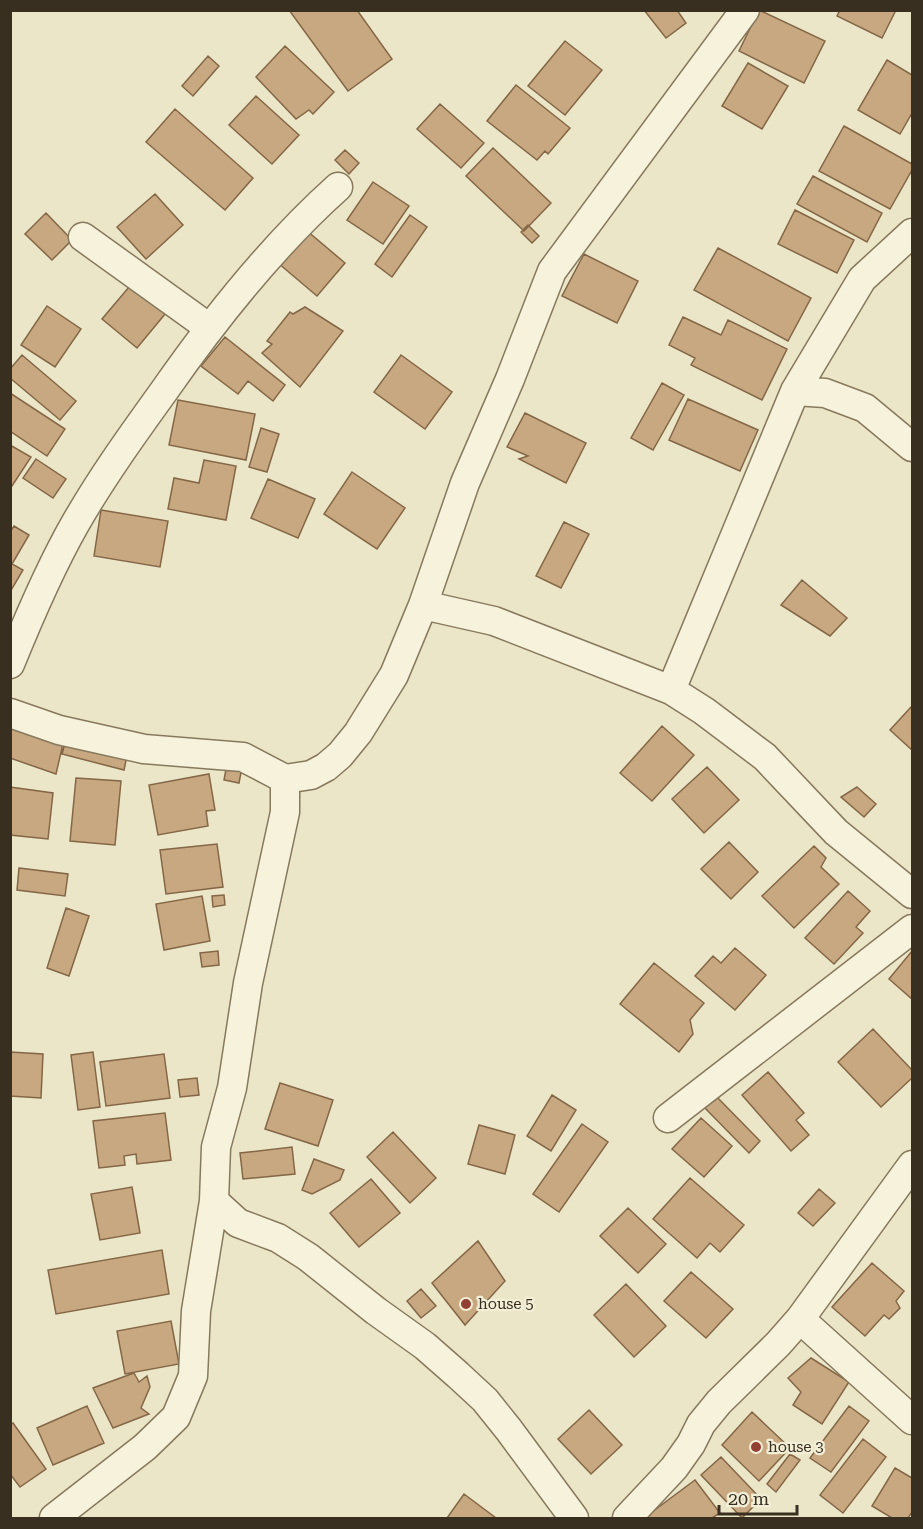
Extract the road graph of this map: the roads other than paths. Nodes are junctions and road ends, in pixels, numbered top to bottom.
1 (745, 10) edge
2 (338, 187) dead end
3 (912, 233) edge
4 (83, 237) dead end
5 (208, 327) junction
6 (795, 390) junction
7 (912, 447) edge
8 (423, 606) junction
9 (10, 664) edge
10 (671, 690) junction
11 (10, 713) edge
12 (285, 779) junction
13 (912, 894) edge
14 (912, 929) edge
15 (668, 1118) dead end
16 (909, 1177) edge
17 (214, 1201) junction
18 (800, 1319) junction
19 (912, 1420) edge
20 (54, 1518) edge
21 (574, 1518) edge
22 (627, 1518) edge

1 - 8 street
2 - 5 street
3 - 6 street
4 - 5 street
5 - 9 street
6 - 7 street
6 - 10 street
8 - 10 street
8 - 12 street
10 - 13 street
11 - 12 street
12 - 17 street
14 - 15 street
16 - 18 street
17 - 20 street
17 - 21 street
18 - 19 street
18 - 22 street

